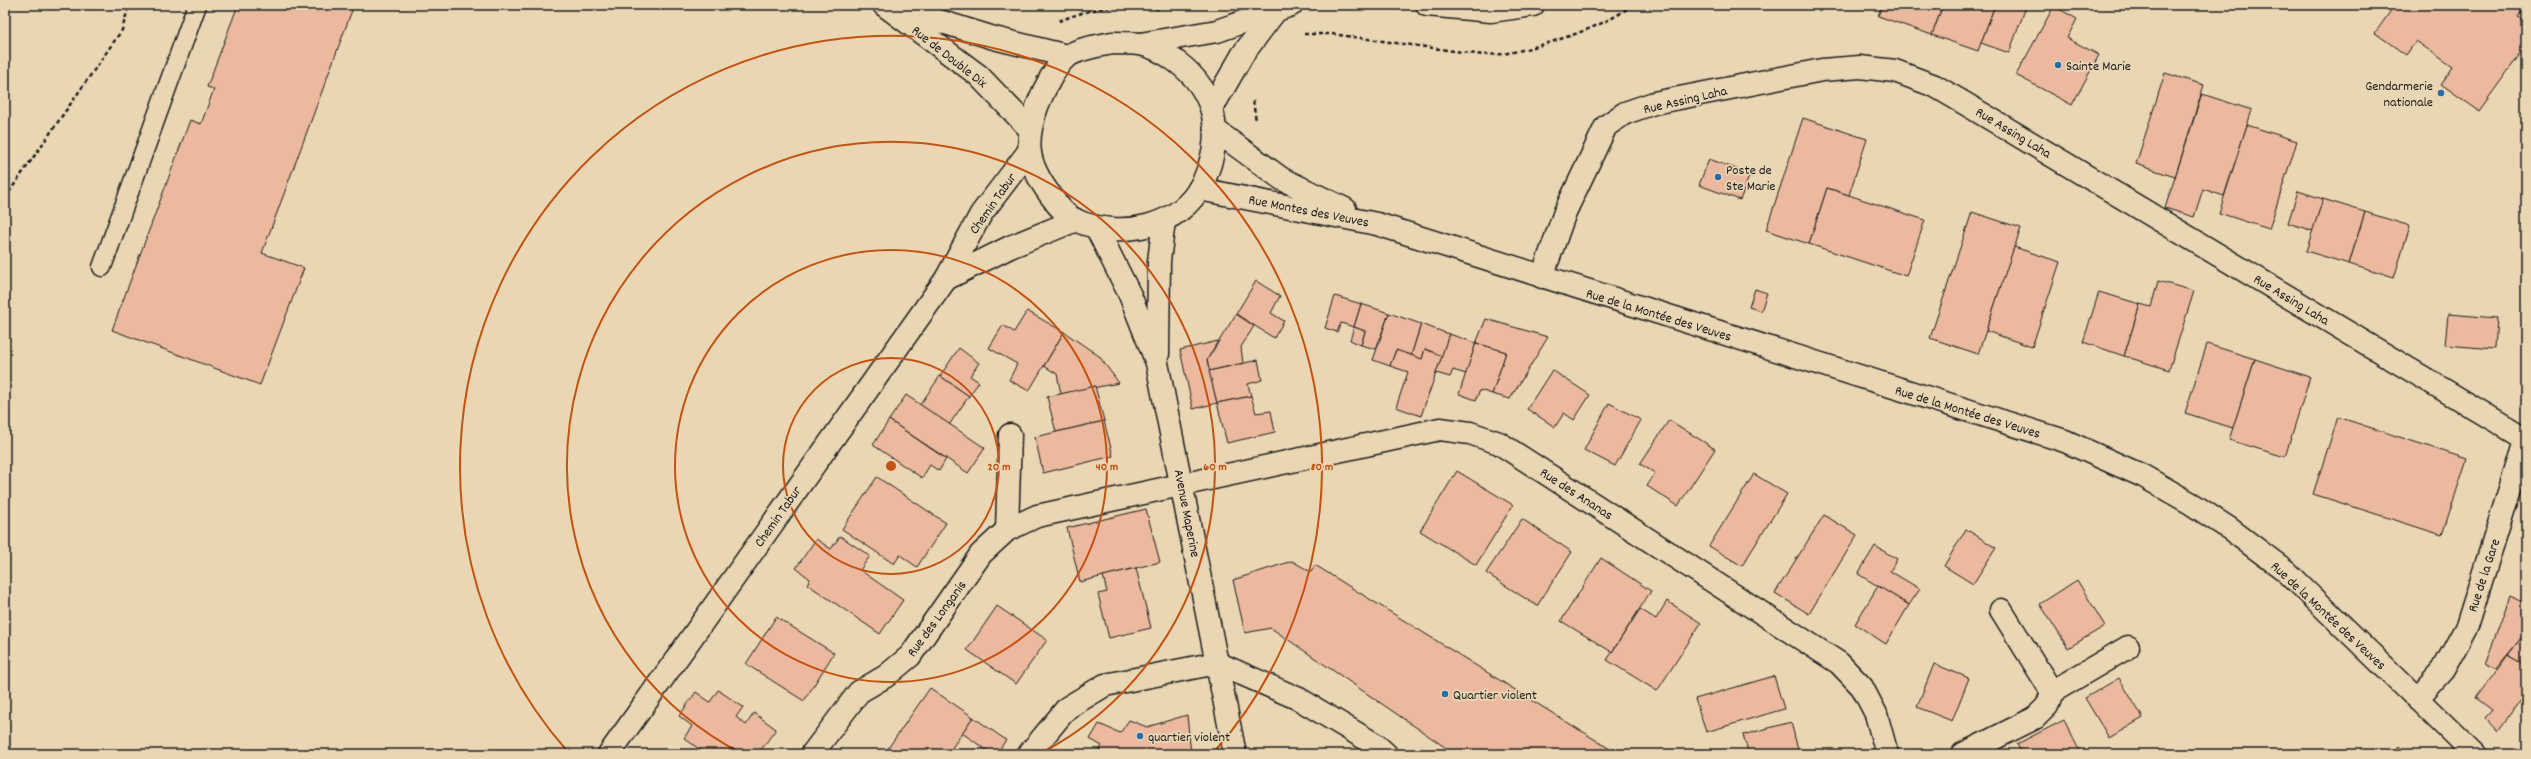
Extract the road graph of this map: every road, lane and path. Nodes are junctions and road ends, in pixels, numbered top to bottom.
1 (129, 5) edge
2 (197, 5) edge
3 (884, 5) edge
4 (888, 5) edge
5 (1427, 5) edge
6 (1534, 5) edge
7 (1631, 5) edge
8 (1284, 7) edge
9 (1164, 10) dead end
10 (1054, 23) dead end
11 (1298, 36) dead end
12 (1140, 44) junction
13 (1068, 56) junction
14 (1252, 95) dead end
15 (1212, 108) junction
16 (1256, 122) dead end
17 (1029, 128) junction
18 (1215, 130) junction
19 (1029, 151) junction
20 (1199, 189) junction
21 (5, 198) edge
22 (1164, 221) junction
23 (1086, 223) junction
24 (1377, 224) junction
25 (102, 267) dead end
26 (1542, 277) junction
27 (946, 279) junction
28 (1157, 363) junction
29 (1010, 435) dead end
30 (2526, 438) edge
31 (1182, 485) junction
32 (1007, 530) junction
33 (2001, 610) dead end
34 (2128, 646) dead end
35 (1217, 663) junction
36 (2052, 692) junction
37 (2417, 699) junction
38 (609, 754) edge
39 (812, 754) edge
40 (1029, 754) edge
41 (1236, 754) edge
42 (1386, 754) edge
43 (1887, 754) edge
44 (1963, 754) edge
45 (2474, 754) edge

1 - 21 path
2 - 25 lane
3 - 17 street, Rue de Double Dix
4 - 13 street, Rue de Double Dix
5 - 6 street
7 - 11 path
8 - 12 street
8 - 15 street
9 - 10 path
12 - 13 street
12 - 15 street
13 - 17 street
14 - 16 path
15 - 18 street
17 - 19 street
18 - 20 street
18 - 24 street, Rue Montes des Veuves
19 - 23 street
19 - 27 street, Chemin Tabur
20 - 22 street
20 - 24 street, Rue Montes des Veuves
22 - 23 street
22 - 28 street, Avenue Maperine
23 - 27 street, Chemin Tabur
23 - 28 street, Avenue Maperine
24 - 26 street, Rue de la Montée des Veuves
26 - 30 street, Rue Assing Laha
26 - 37 street, Rue de la Montée des Veuves
27 - 38 street, Chemin Tabur
28 - 31 street, Avenue Maperine
29 - 32 street
30 - 37 street, Rue de la Gare
31 - 32 street, Rue des Longanis
31 - 35 street, Avenue Maperine
31 - 43 street, Rue des Ananas
32 - 39 street, Rue des Longanis
33 - 36 street
34 - 36 street
35 - 40 street
35 - 41 street, Avenue Maperine
35 - 42 street
36 - 44 street
37 - 45 street, Rue de la Montée des Veuves

